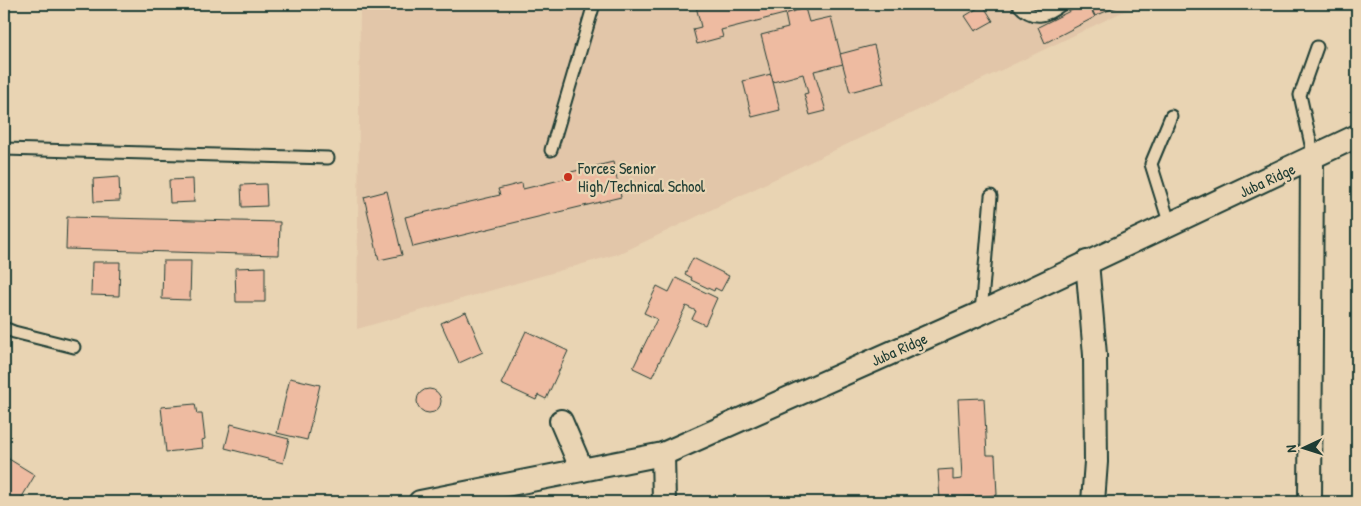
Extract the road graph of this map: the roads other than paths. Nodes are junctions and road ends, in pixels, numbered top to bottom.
1 (594, 4) edge
2 (1018, 4) edge
3 (1062, 4) edge
4 (1317, 47) dead end
5 (1171, 116) dead end
6 (1357, 136) edge
7 (4, 149) edge
8 (551, 150) dead end
9 (328, 158) dead end
10 (1313, 158) junction
11 (991, 196) dead end
12 (1170, 225) junction
13 (1087, 262) junction
14 (981, 313) junction
15 (4, 328) edge
16 (74, 347) dead end
17 (561, 421) dead end
18 (664, 454) junction
19 (582, 470) junction
20 (420, 502) edge
21 (664, 502) edge
22 (1093, 502) edge
23 (1310, 502) edge

1 - 8 lane
2 - 3 lane
4 - 10 lane
5 - 12 lane
6 - 10 street, Juba Ridge
7 - 9 lane
10 - 12 street, Juba Ridge
10 - 23 street
11 - 14 lane
12 - 13 street, Juba Ridge
13 - 14 street, Juba Ridge
13 - 22 street
14 - 18 street, Juba Ridge
15 - 16 lane
17 - 19 street
18 - 19 street, Juba Ridge
18 - 21 street
19 - 20 street, Juba Ridge

